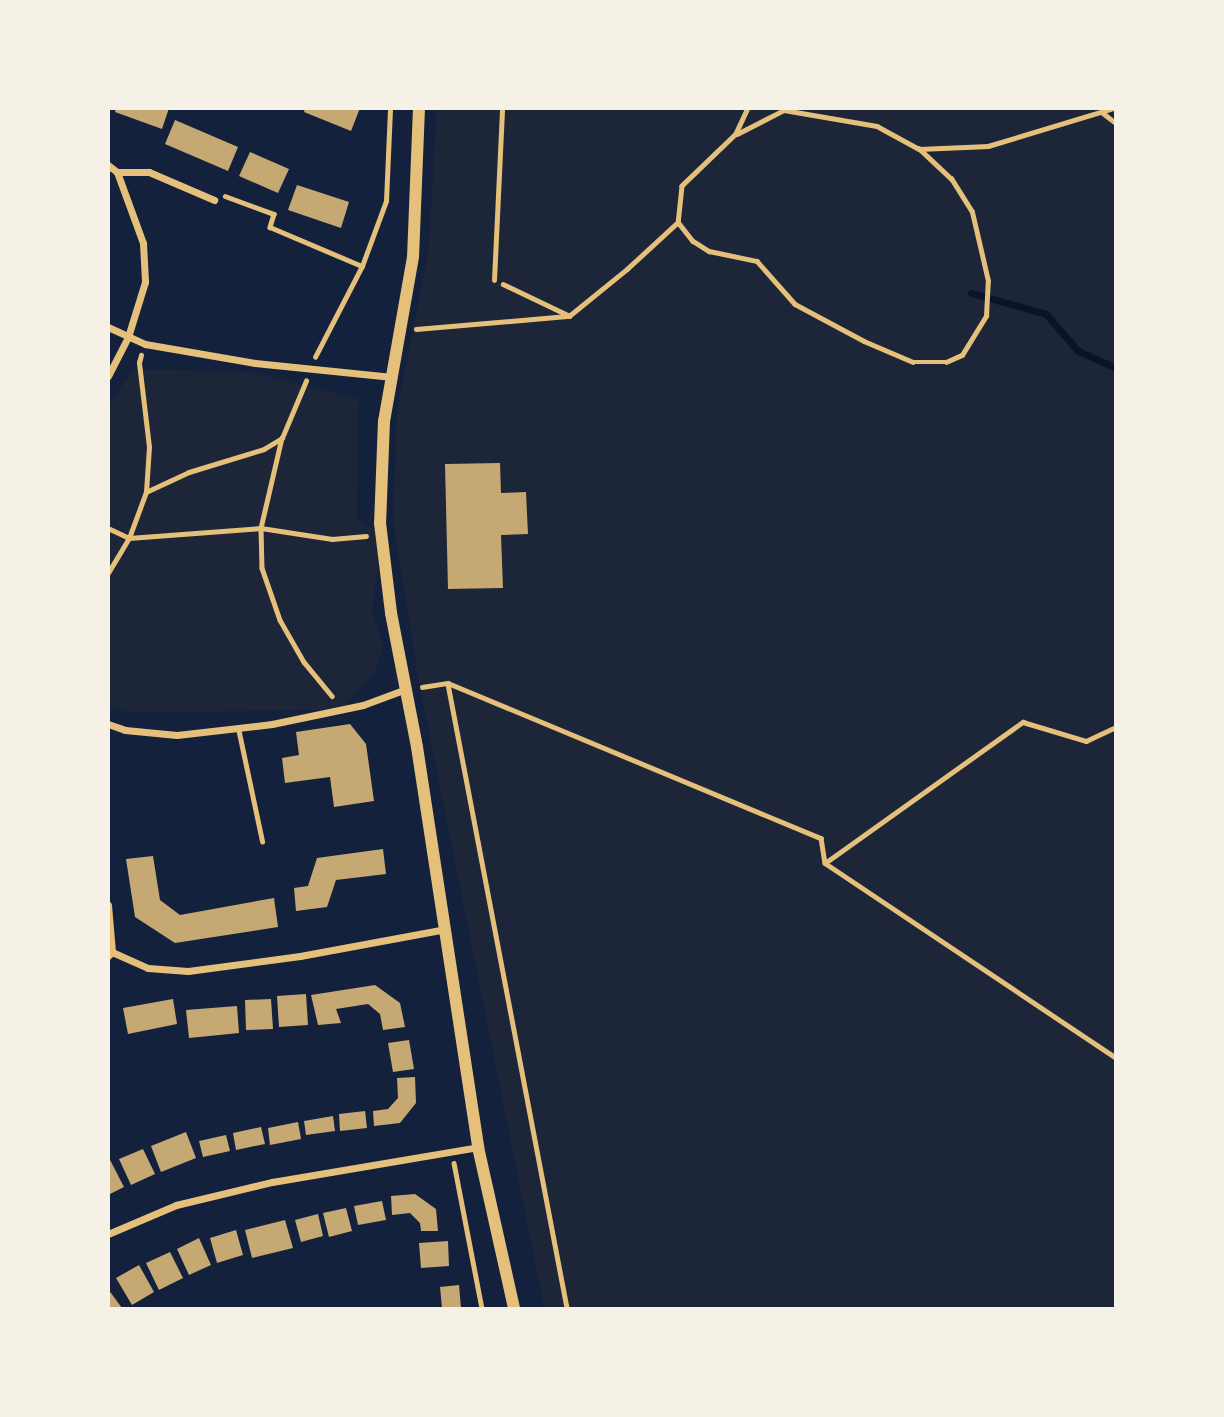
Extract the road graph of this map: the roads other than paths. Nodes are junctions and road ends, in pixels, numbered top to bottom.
1 (419, 108) edge
2 (502, 108) edge
3 (108, 165) edge
4 (117, 172) junction
5 (214, 200) road end
6 (494, 279) road end
7 (108, 327) edge
8 (128, 337) junction
9 (108, 376) edge
10 (392, 377) junction
11 (406, 689) junction
12 (108, 724) edge
13 (238, 728) junction
14 (262, 841) dead end
15 (108, 905) edge
16 (445, 929) junction
17 (111, 954) edge
18 (478, 1147) junction
19 (108, 1234) edge
20 (514, 1308) edge

1 - 10 street
2 - 6 lane
3 - 4 street
4 - 5 street
4 - 8 street
7 - 8 street
8 - 9 street
8 - 10 street
10 - 11 street
11 - 13 street
11 - 16 street
12 - 13 street
13 - 14 lane
15 - 17 street
16 - 17 street
16 - 18 street
18 - 19 street
18 - 20 street

